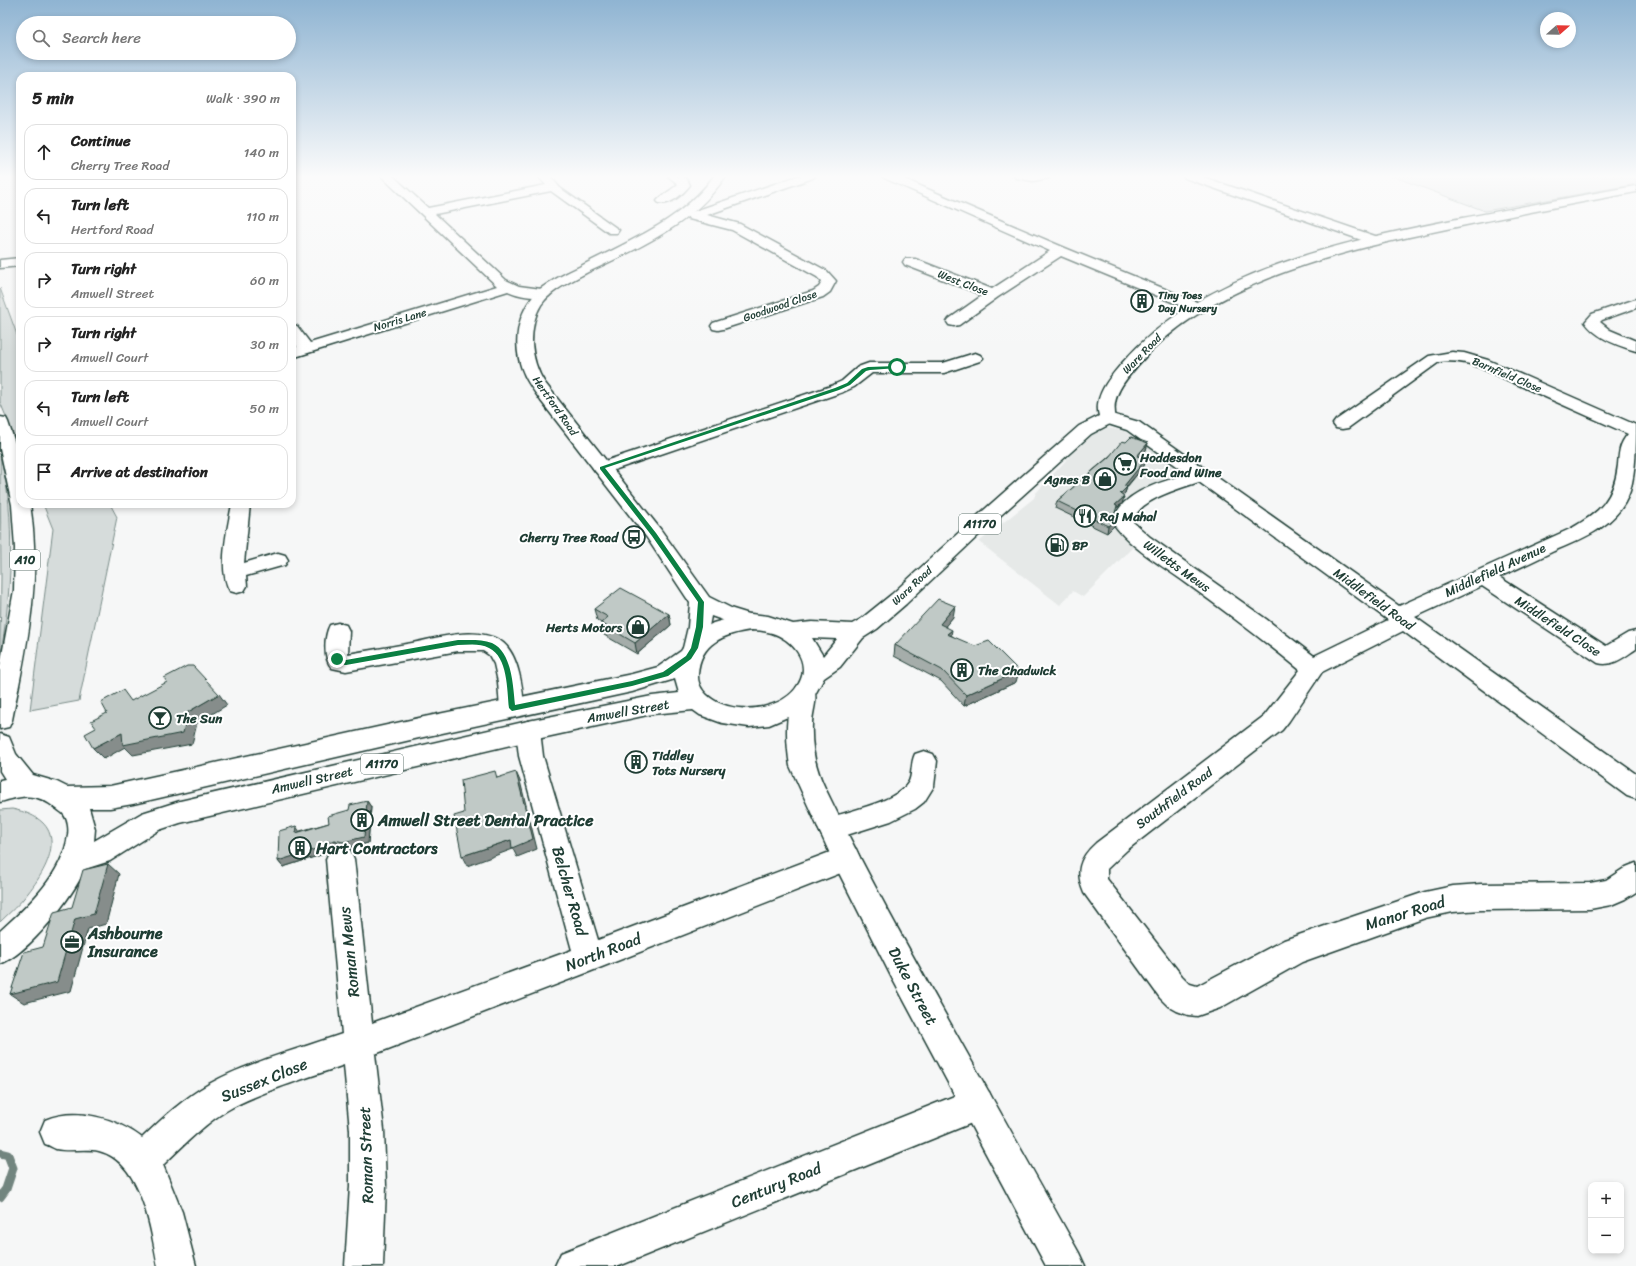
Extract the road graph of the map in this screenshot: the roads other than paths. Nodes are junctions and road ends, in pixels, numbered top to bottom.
1 (451, 235) edge
2 (650, 235) edge
3 (751, 235) edge
4 (1024, 235) edge
5 (1360, 235) edge
6 (1399, 235) edge
7 (1374, 240) junction
8 (1060, 251) junction
9 (16, 262) edge
10 (910, 262) dead end
11 (0, 264) edge
12 (508, 287) junction
13 (544, 293) junction
14 (993, 294) junction
15 (1636, 303) edge
16 (1199, 308) junction
17 (954, 322) dead end
18 (718, 326) dead end
19 (296, 341) edge
20 (1636, 346) edge
21 (299, 351) edge
22 (975, 358) dead end
23 (1108, 418) junction
24 (0, 422) edge
25 (1342, 424) dead end
26 (1636, 431) edge
27 (1636, 435) edge
28 (602, 468) junction
29 (1631, 471) edge
30 (1202, 475) junction
31 (16, 482) edge
32 (20, 508) edge
33 (240, 508) edge
34 (278, 560) dead end
35 (1482, 576) junction
36 (701, 602) junction
37 (1401, 618) junction
38 (751, 622) junction
39 (338, 631) dead end
40 (792, 632) junction
41 (855, 632) junction
42 (1636, 640) edge
43 (691, 653) junction
44 (1312, 666) junction
45 (809, 683) junction
46 (697, 700) junction
47 (512, 708) junction
48 (0, 720) edge
49 (528, 731) junction
50 (0, 744) edge
51 (924, 761) dead end
52 (26, 785) junction
53 (1636, 788) edge
54 (0, 791) edge
55 (64, 798) junction
56 (831, 828) junction
57 (846, 858) junction
58 (77, 859) junction
59 (340, 859) dead end
60 (1636, 876) edge
61 (0, 950) edge
62 (589, 958) junction
63 (1209, 997) joint
64 (358, 1044) junction
65 (977, 1104) junction
66 (57, 1132) dead end
67 (142, 1162) junction
68 (177, 1266) edge
69 (364, 1266) edge
70 (574, 1266) edge
71 (1066, 1266) edge

1 - 12 street
2 - 13 street, Hertford Road
3 - 18 street, Goodwood Close
4 - 8 street
5 - 7 street
6 - 7 street, Ware Road
7 - 16 street, Ware Road
8 - 14 street, West Close
8 - 16 street
9 - 11 street
10 - 14 street, West Close
12 - 13 street
12 - 21 street, Norris Lane
13 - 28 street, Hertford Road
14 - 17 street, West Close
15 - 20 street
16 - 23 street, Ware Road
19 - 21 street
22 - 28 street
23 - 30 street, Middlefield Road
23 - 41 street, Ware Road / A1170
24 - 31 street, A10
25 - 26 street, Barnfield Close
27 - 29 street, Middlefield Avenue
28 - 36 street, Hertford Road
29 - 35 street, Middlefield Avenue
30 - 37 street, Middlefield Road
30 - 44 street, Willetts Mews
32 - 48 street, A10
33 - 34 street
35 - 37 street, Middlefield Avenue
35 - 42 street, Middlefield Close
36 - 38 street, Hertford Road
36 - 43 street
37 - 44 street
37 - 53 street, Middlefield Road
38 - 40 street
38 - 43 street
39 - 47 street
40 - 41 street
40 - 45 street
41 - 45 street, Ware Road / A1170
43 - 46 street
43 - 47 street, Amwell Street / A1170
44 - 63 street, Southfield Road
45 - 46 street
45 - 56 street, Duke Street
46 - 49 street, Amwell Street / A1170
47 - 55 street, Amwell Street / A1170
49 - 58 street, Amwell Street / A1170
49 - 62 street, Belcher Road
50 - 52 street
51 - 56 street
52 - 54 street
52 - 55 street
55 - 58 street
56 - 57 street, Duke Street
57 - 62 street, North Road
57 - 65 street, Duke Street
58 - 61 street
59 - 64 street, Roman Mews
60 - 63 street, Manor Road
62 - 64 street, North Road
64 - 67 street, Sussex Close
64 - 69 street, Roman Street
65 - 70 street, Century Road
65 - 71 street, Duke Street
66 - 67 street
67 - 68 street

